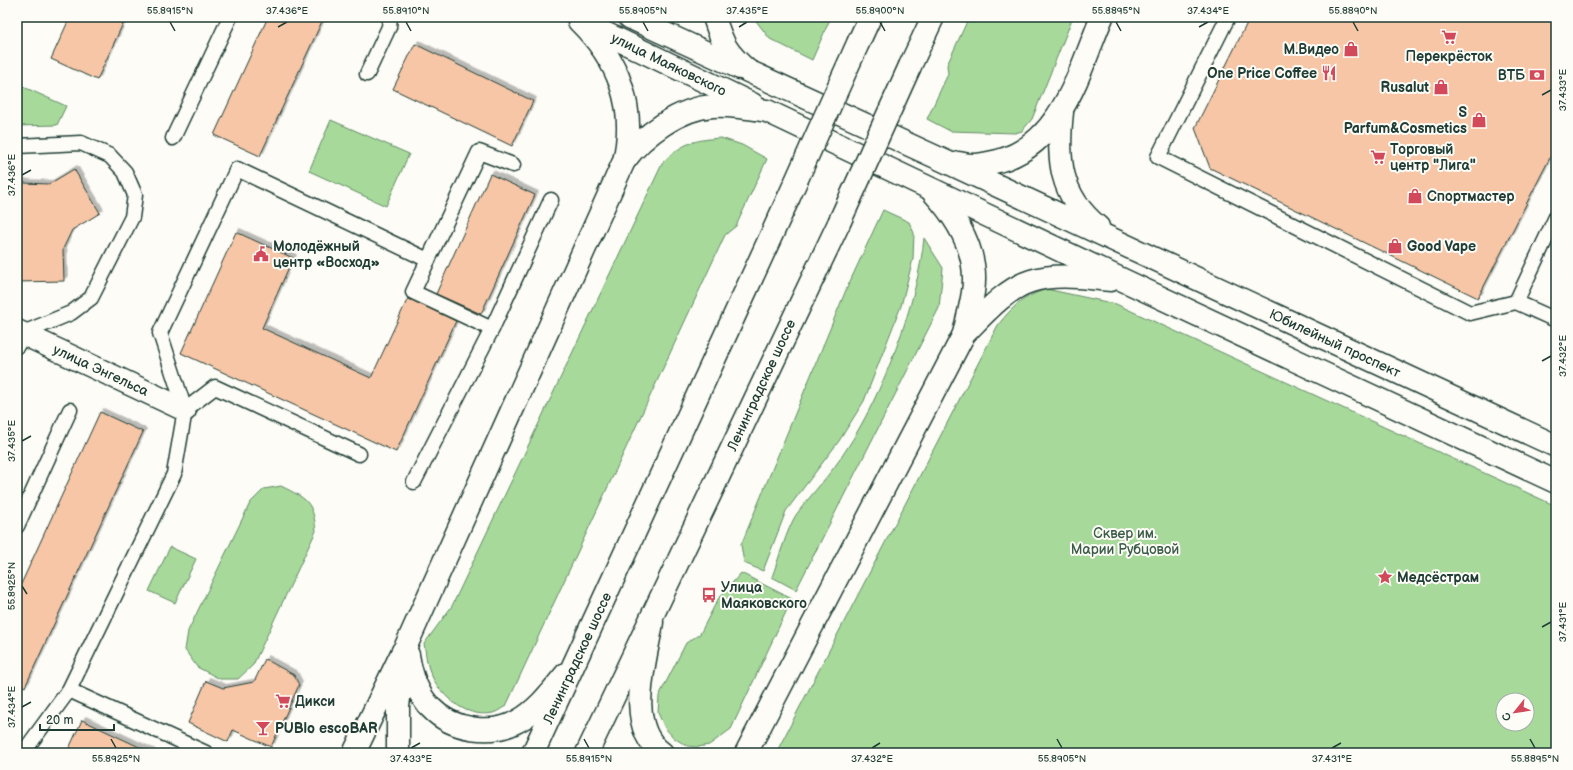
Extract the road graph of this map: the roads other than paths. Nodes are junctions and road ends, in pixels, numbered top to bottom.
1 (230, 17) edge
2 (390, 17) edge
3 (629, 17) edge
4 (714, 17) edge
5 (870, 17) edge
6 (933, 17) edge
7 (1102, 17) edge
8 (1228, 17) edge
9 (575, 19) edge
10 (748, 72) junction
11 (367, 74) dead end
12 (1062, 110) junction
13 (767, 111) junction
14 (173, 138) dead end
15 (17, 146) edge
16 (938, 158) junction
17 (624, 161) junction
18 (513, 164) dead end
19 (928, 187) junction
20 (551, 200) dead end
21 (1556, 217) edge
22 (1115, 240) junction
23 (428, 260) junction
24 (1122, 280) junction
25 (1516, 302) junction
26 (1556, 320) edge
27 (492, 329) junction
28 (964, 334) junction
29 (19, 337) edge
30 (70, 410) dead end
31 (184, 410) junction
32 (1556, 446) edge
33 (359, 454) dead end
34 (414, 482) dead end
35 (1556, 482) edge
36 (17, 526) edge
37 (655, 608) junction
38 (406, 646) junction
39 (574, 664) junction
40 (69, 690) junction
41 (398, 706) junction
42 (430, 708) junction
43 (367, 729) junction
44 (750, 744) edge
45 (23, 753) edge
46 (206, 753) edge
47 (354, 753) edge
48 (398, 753) edge
49 (533, 753) edge
50 (587, 753) edge
51 (662, 753) edge
52 (731, 753) edge

1 - 14 lane
2 - 11 lane
3 - 10 main road, улица Маяковского
4 - 10 main road
5 - 39 main road, Ленинградское шоссе, bridge
6 - 37 main road, Ленинградское шоссе, bridge
7 - 12 main road
8 - 25 lane
9 - 13 main road, улица Маяковского
9 - 17 main road
10 - 16 main road, улица Маяковского
12 - 16 main road
12 - 22 main road
13 - 17 main road
13 - 19 main road, улица Маяковского
15 - 29 lane
16 - 22 main road
17 - 38 main road
18 - 23 lane
19 - 24 main road, улица Маяковского
19 - 28 main road
20 - 27 lane
21 - 25 lane
22 - 32 main road, Юбилейный проспект
23 - 27 lane
23 - 31 lane
24 - 28 main road
24 - 35 main road
25 - 26 lane
27 - 34 lane
28 - 44 main road
29 - 31 main road, улица Энгельса
30 - 36 lane
31 - 33 lane
31 - 40 lane
37 - 50 main road, Ленинградское шоссе
37 - 51 main road
38 - 41 main road
38 - 42 main road
38 - 43 main road
39 - 42 main road
39 - 49 main road, Ленинградское шоссе
40 - 45 lane
40 - 46 lane
41 - 42 main road
41 - 43 main road
41 - 48 main road
43 - 47 main road
44 - 52 main road

